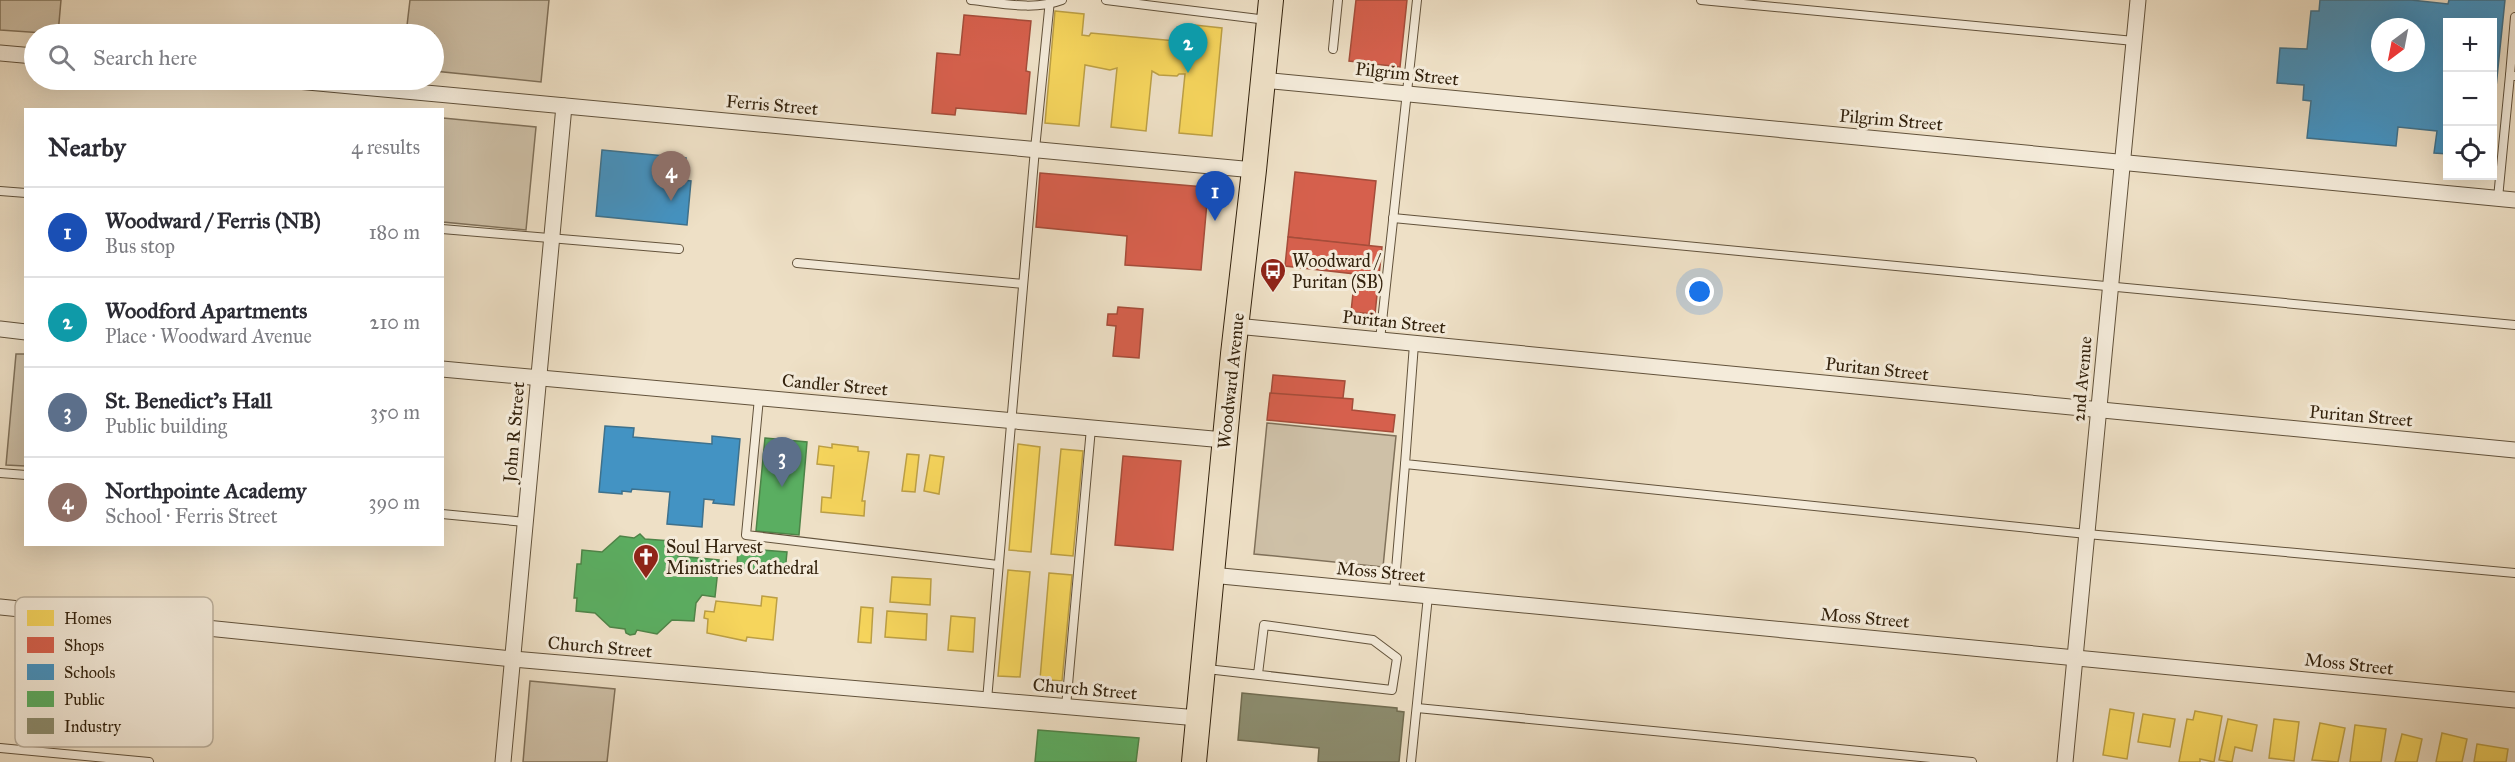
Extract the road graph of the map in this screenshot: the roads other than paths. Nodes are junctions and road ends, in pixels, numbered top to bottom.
1 (971, 0) edge
2 (1062, 0) edge
3 (1106, 0) edge
4 (1338, 0) edge
5 (1417, 0) edge
6 (1701, 0) edge
7 (2138, 0) edge
8 (1050, 2) edge
9 (1270, 10) edge
10 (2515, 17) edge
11 (2134, 41) junction
12 (1333, 49) dead end
13 (0, 53) edge
14 (24, 55) edge
15 (2512, 76) edge
16 (1263, 80) junction
17 (393, 90) edge
18 (1407, 93) junction
19 (564, 106) junction
20 (1035, 149) junction
21 (2122, 162) junction
22 (1254, 170) junction
23 (0, 191) edge
24 (24, 193) edge
25 (2498, 198) junction
26 (2515, 200) edge
27 (1393, 218) junction
28 (444, 229) edge
29 (552, 239) junction
30 (679, 249) dead end
31 (797, 263) dead end
32 (1023, 284) junction
33 (2110, 287) junction
34 (2515, 325) edge
35 (1236, 326) junction
36 (0, 329) edge
37 (24, 332) edge
38 (1380, 340) junction
39 (1414, 344) junction
40 (444, 369) edge
41 (539, 378) junction
42 (759, 398) junction
43 (2098, 410) junction
44 (1011, 421) junction
45 (1091, 428) junction
46 (1224, 440) junction
47 (2515, 450) edge
48 (1405, 464) junction
49 (0, 473) edge
50 (24, 475) edge
51 (444, 514) edge
52 (525, 522) junction
53 (2086, 534) junction
54 (998, 565) junction
55 (2515, 573) edge
56 (1211, 575) junction
57 (1394, 593) junction
58 (1428, 596) junction
59 (0, 607) edge
60 (15, 609) edge
61 (213, 629) edge
62 (2075, 657) junction
63 (513, 659) junction
64 (1203, 669) junction
65 (1258, 674) junction
66 (987, 700) junction
67 (2515, 700) edge
68 (1066, 707) junction
69 (1417, 708) junction
70 (1198, 718) junction
71 (0, 748) edge
72 (149, 762) edge
73 (503, 762) edge
74 (1194, 762) edge
75 (1411, 762) edge
76 (1972, 762) edge
77 (2065, 762) edge

1 - 8 lane
2 - 8 lane
3 - 9 lane
4 - 12 lane
5 - 18 lane
6 - 11 lane
7 - 11 street, 2nd Avenue
8 - 20 lane
9 - 16 main road, Woodward Avenue
10 - 15 lane
11 - 21 street, 2nd Avenue
13 - 14 street
15 - 25 lane
16 - 18 street, Pilgrim Street
16 - 22 main road, Woodward Avenue
17 - 19 street, Ferris Street
18 - 21 street, Pilgrim Street
18 - 27 lane
19 - 20 street, Ferris Street
19 - 29 street, John R Street
20 - 22 street, Ferris Street
20 - 32 lane
21 - 25 street, Pilgrim Street
21 - 33 street, 2nd Avenue
22 - 35 main road, Woodward Avenue
23 - 24 lane
25 - 26 street, Pilgrim Street
27 - 33 lane
27 - 38 lane
28 - 29 lane
29 - 30 lane
29 - 41 street, John R Street
31 - 32 lane
32 - 44 lane
33 - 34 lane
33 - 43 street, 2nd Avenue
35 - 38 street, Puritan Street
35 - 46 main road, Woodward Avenue
36 - 37 street
38 - 39 street, Puritan Street
39 - 43 street, Puritan Street
39 - 48 lane
40 - 41 street, Candler Street
41 - 42 street, Candler Street
41 - 52 street, John R Street
42 - 44 street, Candler Street
42 - 54 lane
43 - 47 street, Puritan Street
43 - 53 street, 2nd Avenue
44 - 45 street, Candler Street
44 - 54 lane
45 - 46 street, Candler Street
45 - 68 lane
46 - 56 main road, Woodward Avenue
48 - 53 lane
48 - 57 lane
49 - 50 lane
51 - 52 lane
52 - 63 street, John R Street
53 - 55 lane
53 - 62 street, 2nd Avenue
54 - 66 lane
56 - 57 street, Moss Street
56 - 64 main road, Woodward Avenue
57 - 58 street, Moss Street
58 - 62 street, Moss Street
58 - 69 lane
59 - 60 street, Church Street
61 - 63 street, Church Street
62 - 67 street, Moss Street
62 - 77 street, 2nd Avenue
63 - 66 street, Church Street
63 - 73 street, John R Street
64 - 65 lane
64 - 70 main road, Woodward Avenue
65 - 65 lane
66 - 68 street, Church Street
68 - 70 street, Church Street
69 - 75 lane
69 - 76 lane
70 - 74 main road, Woodward Avenue
71 - 72 lane

